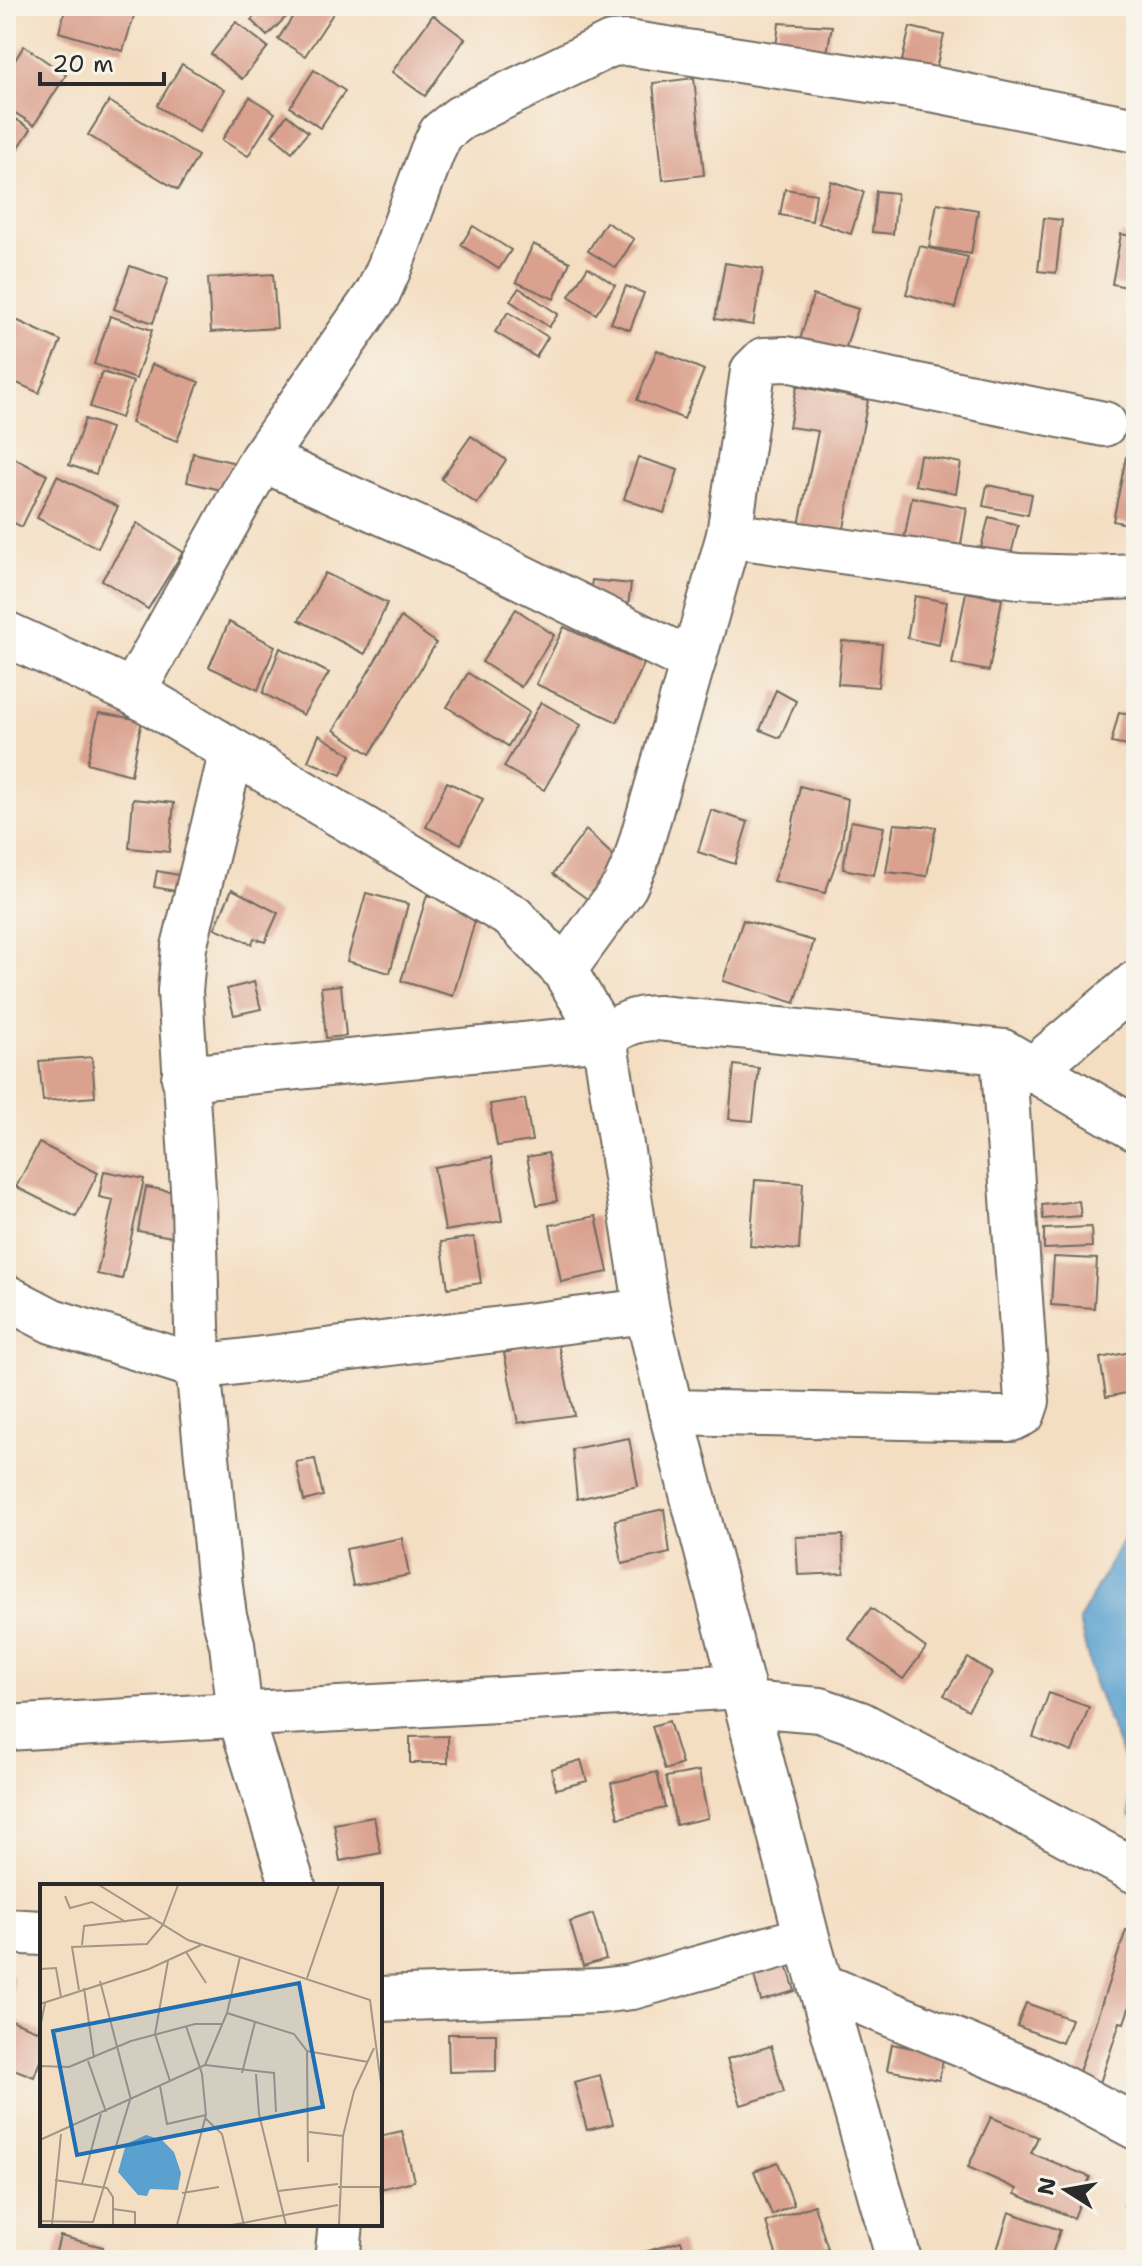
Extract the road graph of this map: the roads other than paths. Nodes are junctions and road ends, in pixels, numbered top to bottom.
1 (618, 25) edge
2 (1136, 130) edge
3 (1104, 424) dead end
4 (262, 459) junction
5 (729, 535) junction
6 (1136, 576) edge
7 (6, 634) edge
8 (693, 662) junction
9 (133, 692) junction
10 (232, 751) junction
11 (564, 970) junction
12 (1136, 983) edge
13 (604, 1037) junction
14 (1018, 1061) junction
15 (184, 1078) junction
16 (1136, 1129) edge
17 (6, 1297) edge
18 (647, 1311) junction
19 (198, 1367) junction
20 (671, 1412) junction
21 (744, 1695) junction
22 (240, 1716) junction
23 (6, 1728) edge
24 (1136, 1871) edge
25 (292, 1884) edge
26 (6, 1931) edge
27 (40, 1933) edge
28 (807, 1938) junction
29 (820, 1985) junction
30 (382, 1999) edge
31 (1136, 2127) edge
32 (341, 2226) edge
33 (337, 2260) edge
34 (899, 2260) edge

1 - 2 street
1 - 4 street
3 - 5 street
4 - 8 street
4 - 9 street
5 - 6 street
5 - 8 street
7 - 9 street
8 - 11 street
9 - 10 street
10 - 11 street
10 - 15 street
11 - 13 street
12 - 14 street
13 - 14 street
13 - 15 street
13 - 18 street
14 - 16 street
14 - 20 street
15 - 19 street
17 - 19 street
18 - 19 street
18 - 20 street
19 - 22 street
20 - 21 street
21 - 22 street
21 - 24 street
21 - 28 street
22 - 23 street
22 - 25 street
26 - 27 street
28 - 29 street
28 - 30 street
29 - 31 street
29 - 34 street
32 - 33 street

